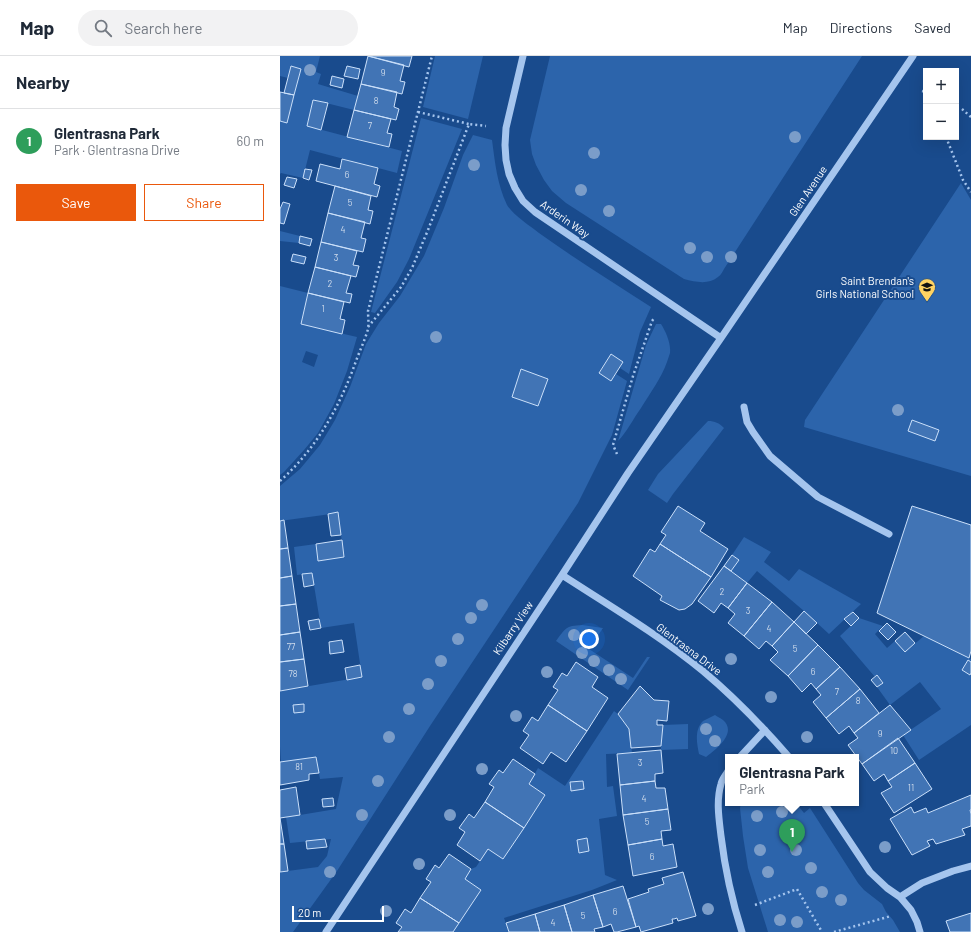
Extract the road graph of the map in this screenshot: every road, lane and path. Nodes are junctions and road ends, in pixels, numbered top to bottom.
1 (432, 56) edge
2 (523, 56) edge
3 (913, 56) edge
4 (962, 109) dead end
5 (418, 112) junction
6 (971, 117) edge
7 (469, 124) junction
8 (506, 128) junction
9 (947, 140) edge
10 (971, 192) edge
11 (668, 302) junction
12 (368, 328) junction
13 (721, 338) junction
14 (744, 407) dead end
15 (628, 473) junction
16 (280, 481) edge
17 (889, 534) dead end
18 (562, 575) junction
19 (765, 730) junction
20 (743, 754) edge
21 (786, 754) edge
22 (725, 775) edge
23 (826, 806) edge
24 (971, 866) edge
25 (900, 897) junction
26 (736, 912) junction
27 (880, 919) dead end
28 (326, 932) edge
29 (742, 932) edge
30 (822, 932) edge
31 (834, 932) edge
32 (920, 932) edge

1 - 5 path
2 - 8 street, Arderin Way
3 - 13 street, Glen Avenue
4 - 6 path
5 - 7 path
5 - 12 path
7 - 8 path
7 - 12 path
8 - 11 street, Arderin Way
9 - 10 path
11 - 13 street, Arderin Way
11 - 15 path
12 - 16 path
13 - 15 street, Kilbarry View
14 - 17 street
15 - 18 street, Kilbarry View
18 - 19 street, Glentrasna Drive
18 - 28 street, Kilbarry View
19 - 20 street
19 - 21 street, Glentrasna Drive
22 - 26 street
23 - 25 street
24 - 25 street
25 - 32 street
26 - 29 street
26 - 30 path
27 - 31 path

